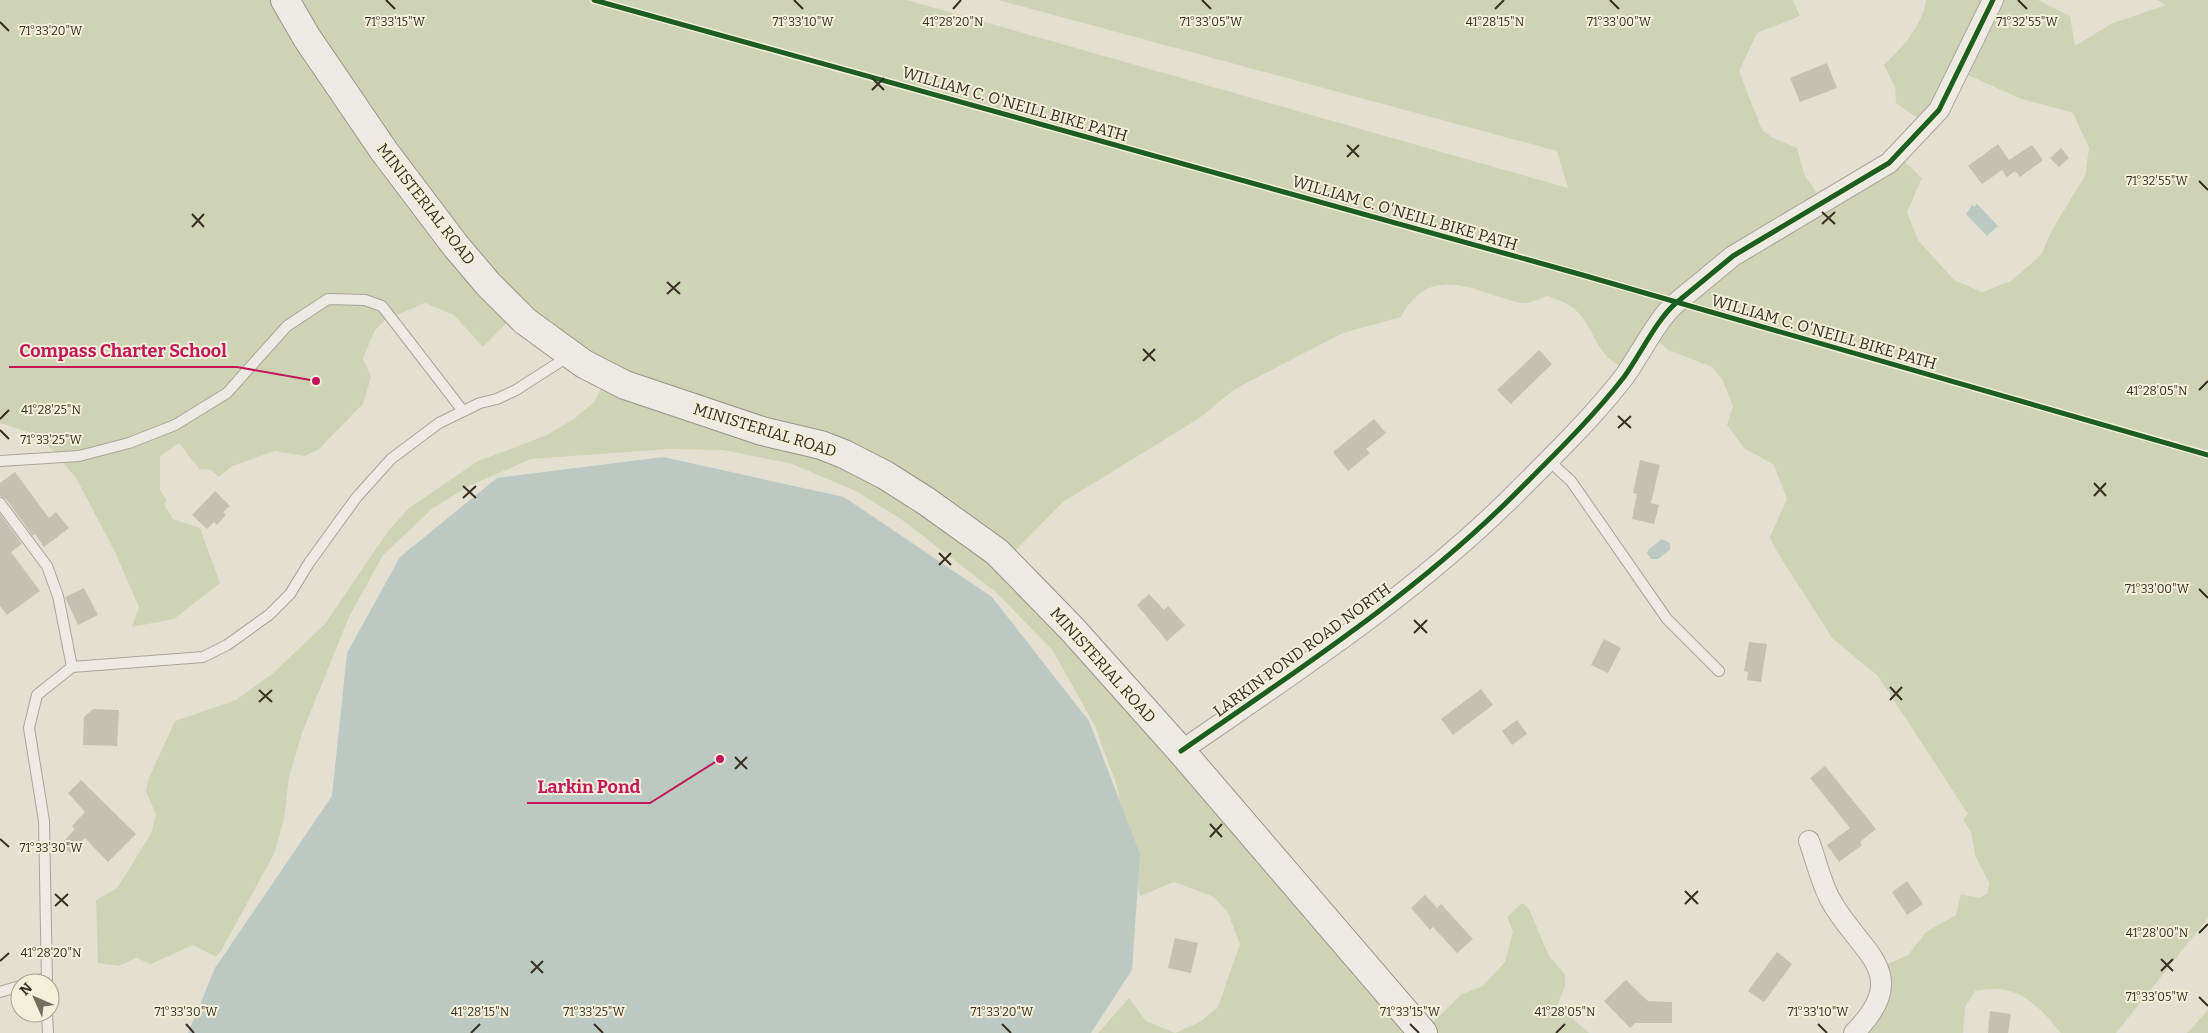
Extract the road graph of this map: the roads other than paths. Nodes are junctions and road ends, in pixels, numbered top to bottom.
1 (285, 0) edge
2 (1993, 0) edge
3 (570, 355) junction
4 (463, 411) junction
5 (1548, 460) junction
6 (0, 461) edge
7 (0, 503) edge
8 (72, 667) junction
9 (1719, 671) dead end
10 (1181, 751) junction
11 (1809, 841) dead end
12 (46, 973) edge
13 (1423, 1033) edge
14 (1854, 1033) edge

1 - 3 main road, MINISTERIAL ROAD
2 - 5 street, LARKIN POND ROAD NORTH
3 - 4 lane
3 - 10 main road, MINISTERIAL ROAD
4 - 6 lane
4 - 8 lane
5 - 9 lane
5 - 10 street, LARKIN POND ROAD NORTH
7 - 8 lane
8 - 12 lane
10 - 13 main road, MINISTERIAL ROAD
11 - 14 street

